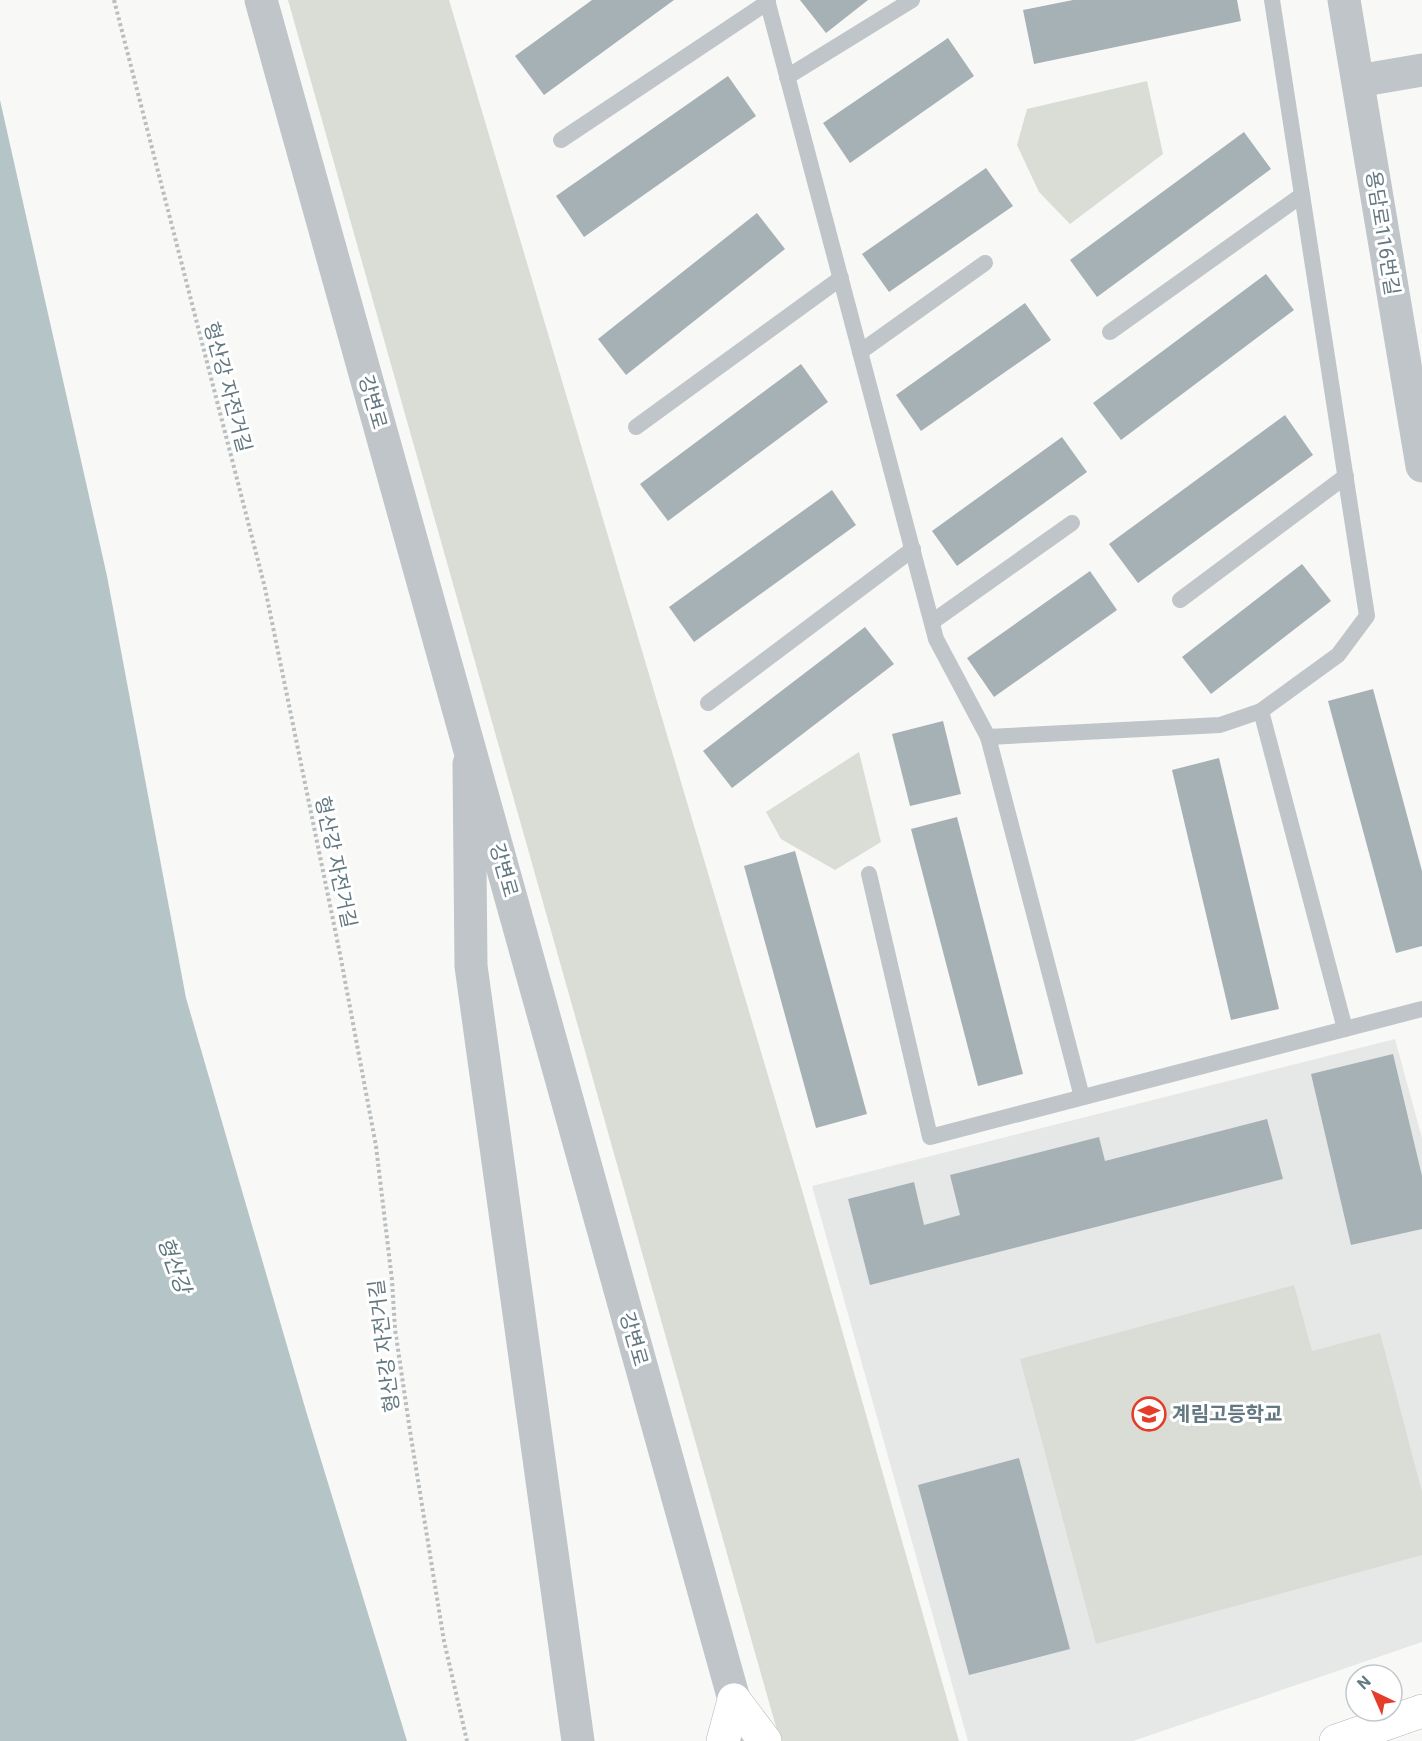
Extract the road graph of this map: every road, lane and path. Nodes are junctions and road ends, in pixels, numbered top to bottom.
1 (114, 0) edge
2 (261, 0) edge
3 (912, 0) edge
4 (1272, 0) edge
5 (1344, 0) edge
6 (768, 1) edge
7 (1422, 70) edge
8 (788, 77) junction
9 (1358, 81) junction
10 (561, 140) dead end
11 (1302, 195) junction
12 (985, 263) dead end
13 (841, 278) junction
14 (1110, 332) dead end
15 (860, 352) junction
16 (1414, 374) edge
17 (636, 427) dead end
18 (1422, 466) edge
19 (1346, 477) junction
20 (1072, 523) dead end
21 (913, 549) junction
22 (1180, 600) dead end
23 (932, 622) junction
24 (708, 703) dead end
25 (1261, 711) junction
26 (988, 737) junction
27 (469, 745) junction
28 (869, 873) dead end
29 (1422, 1009) edge
30 (1345, 1029) junction
31 (1082, 1097) junction
32 (734, 1700) junction
33 (1422, 1711) edge
34 (467, 1741) edge
35 (578, 1741) edge
36 (723, 1741) edge
37 (746, 1741) edge
38 (765, 1741) edge
39 (1336, 1741) edge

1 - 34 path, 형산강 자전거길
2 - 27 street, 강변로
3 - 8 lane
4 - 11 lane
5 - 9 street, 용담로116번길
6 - 8 lane
6 - 10 lane
7 - 9 street
8 - 13 lane
9 - 16 street, 용담로116번길
11 - 14 lane
11 - 19 lane
12 - 15 lane
13 - 15 lane
13 - 17 lane
15 - 21 lane
16 - 18 street, 용담로116번길
19 - 22 lane
19 - 25 lane
20 - 23 lane
21 - 23 lane
21 - 24 lane
23 - 26 lane
25 - 26 lane
25 - 30 lane
26 - 31 lane
27 - 32 street, 강변로
27 - 35 street
28 - 31 lane
29 - 30 lane
30 - 31 lane
32 - 36 main road
32 - 37 street, 강변로
32 - 38 main road
33 - 39 main road

